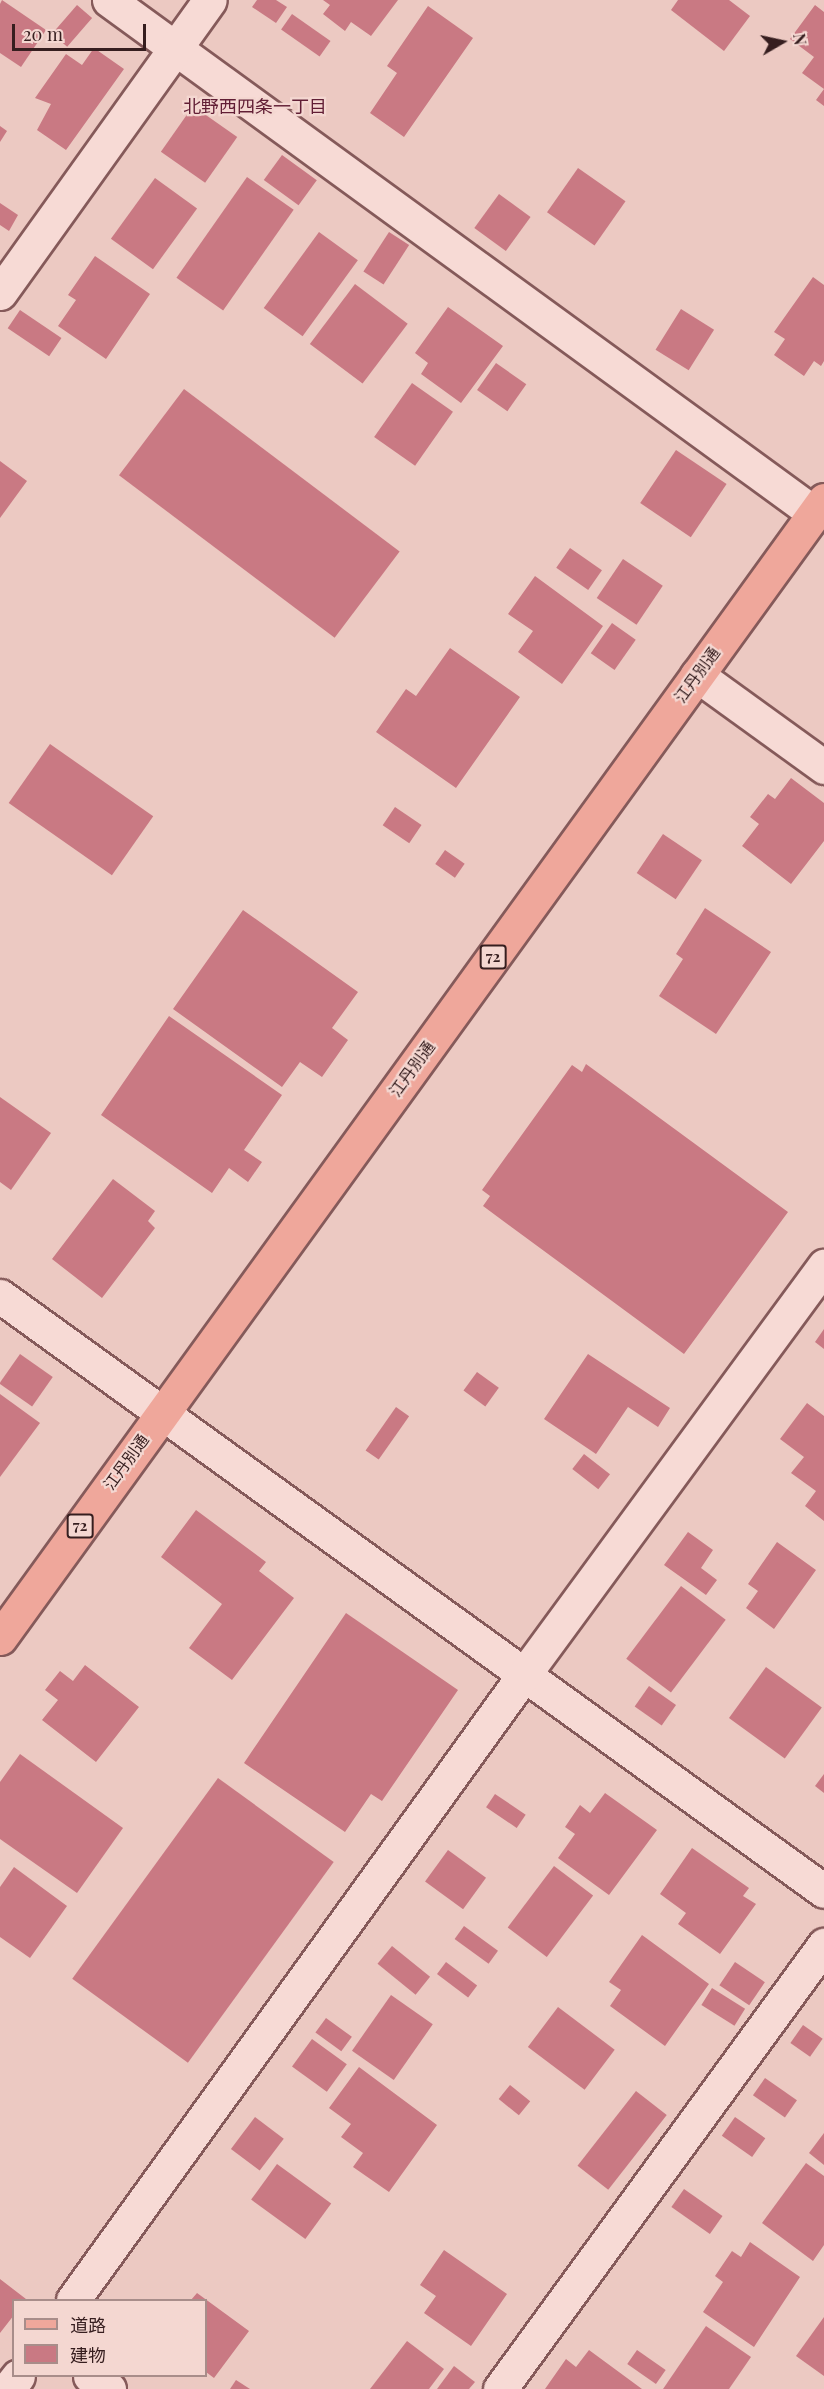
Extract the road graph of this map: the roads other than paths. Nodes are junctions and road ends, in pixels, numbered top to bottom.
1 (109, 0) edge
2 (210, 0) edge
3 (175, 47) junction
4 (0, 293) edge
5 (819, 507) edge
6 (697, 675) junction
7 (824, 767) edge
8 (824, 1266) edge
9 (0, 1296) edge
10 (161, 1414) junction
11 (0, 1638) edge
12 (523, 1676) junction
13 (824, 1891) edge
14 (824, 1945) edge
15 (74, 2299) edge
16 (17, 2377) edge
17 (91, 2377) edge
18 (8, 2389) edge
19 (109, 2389) edge
20 (500, 2389) edge

1 - 3 street
2 - 3 street
3 - 4 street
3 - 5 street
5 - 6 main road, 江丹別通 / 72
6 - 7 street
6 - 10 main road, 江丹別通 / 72
8 - 12 street
9 - 10 street
10 - 11 main road, 江丹別通 / 72
10 - 12 street
12 - 13 street
12 - 15 street
14 - 20 street
16 - 18 street
17 - 19 street

